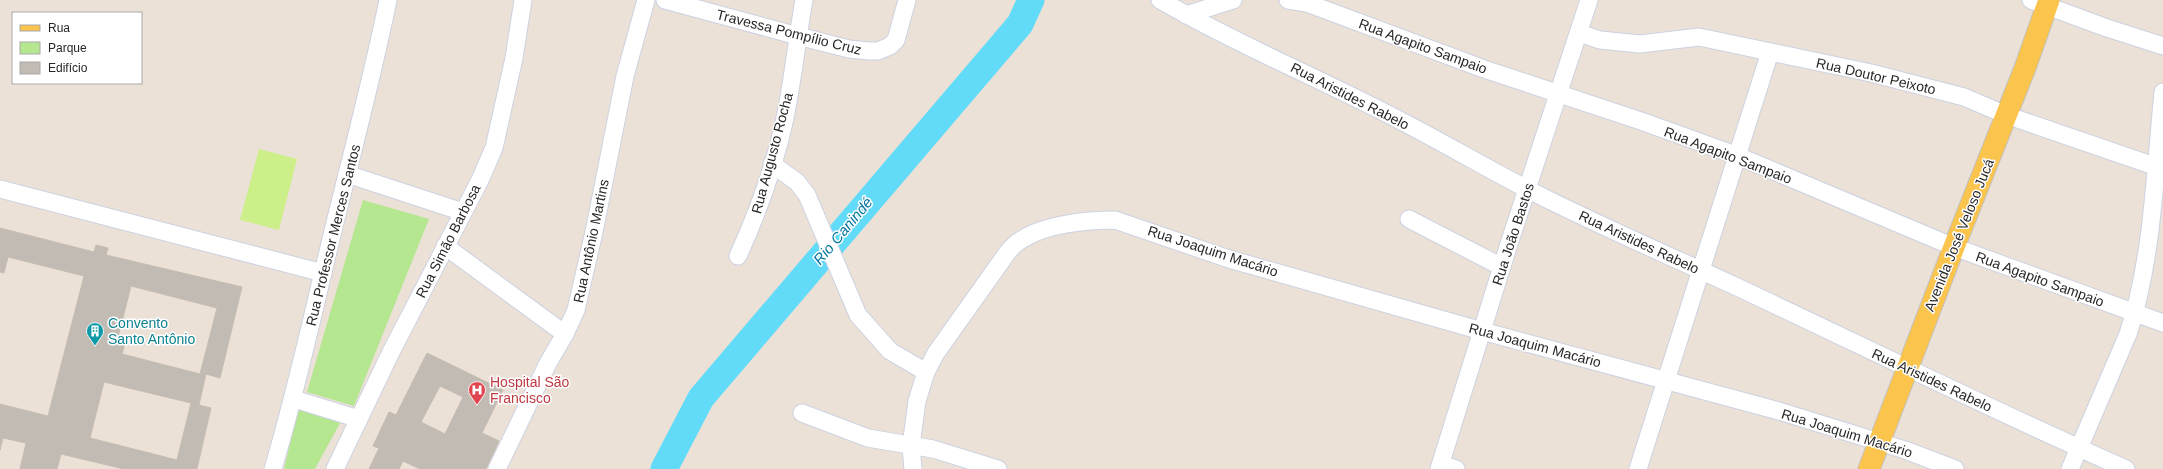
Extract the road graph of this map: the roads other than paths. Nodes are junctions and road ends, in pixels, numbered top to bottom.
1 (388, 0) edge
2 (523, 0) edge
3 (646, 0) edge
4 (665, 0) edge
5 (804, 0) edge
6 (907, 0) edge
7 (1160, 0) edge
8 (1233, 0) edge
9 (1288, 0) edge
10 (1589, 0) edge
11 (2042, 2) edge
12 (1186, 15) junction
13 (1579, 32) junction
14 (798, 36) junction
15 (2163, 46) edge
16 (1770, 52) junction
17 (2163, 92) edge
18 (1560, 94) junction
19 (2006, 115) junction
20 (1738, 156) junction
21 (772, 164) junction
22 (2160, 167) edge
23 (347, 174) junction
24 (0, 189) edge
25 (1528, 189) junction
26 (463, 212) junction
27 (1409, 219) dead end
28 (445, 246) junction
29 (1954, 247) junction
30 (738, 256) dead end
31 (1502, 267) junction
32 (1702, 271) junction
33 (323, 273) junction
34 (2136, 312) junction
35 (2163, 323) edge
36 (1482, 332) junction
37 (565, 334) junction
38 (1906, 369) junction
39 (926, 372) junction
40 (1666, 381) junction
41 (294, 399) junction
42 (802, 413) dead end
43 (359, 419) junction
44 (1878, 443) junction
45 (911, 446) junction
46 (2080, 449) junction
47 (1446, 467) edge
48 (273, 469) edge
49 (335, 469) edge
50 (497, 469) edge
51 (913, 469) edge
52 (998, 469) edge
53 (1638, 469) edge
54 (1869, 469) edge
55 (1955, 469) edge
56 (2070, 469) edge
57 (2126, 469) edge

1 - 23 street, Rua Professor Merces Santos
2 - 26 street, Rua Simão Barbosa
3 - 37 street, Rua Antônio Martins
4 - 14 street, Travessa Pompílio Cruz
5 - 14 street, Rua Augusto Rocha
6 - 14 street, Travessa Pompílio Cruz
7 - 12 street, Rua Aristides Rabelo
8 - 12 street
9 - 18 street, Rua Agapito Sampaio
10 - 13 street, Rua João Bastos
11 - 15 street
11 - 19 main road, Avenida José Veloso Jucá
12 - 25 street, Rua Aristides Rabelo
13 - 16 street, Rua Doutor Peixoto
13 - 18 street, Rua João Bastos
14 - 21 street, Rua Augusto Rocha
16 - 19 street, Rua Doutor Peixoto
16 - 20 street
17 - 22 street
18 - 20 street, Rua Agapito Sampaio
18 - 25 street, Rua João Bastos
19 - 22 street, Rua Doutor Peixoto
19 - 29 main road, Avenida José Veloso Jucá
20 - 29 street, Rua Agapito Sampaio
20 - 32 street
21 - 30 street, Rua Augusto Rocha
21 - 39 street
22 - 34 street
23 - 26 street
23 - 33 street, Rua Professor Merces Santos
24 - 33 street
25 - 31 street, Rua João Bastos
25 - 32 street, Rua Aristides Rabelo
26 - 28 street, Rua Simão Barbosa
27 - 31 street
28 - 37 street
28 - 43 street, Rua Simão Barbosa
29 - 34 street, Rua Agapito Sampaio
29 - 38 main road, Avenida José Veloso Jucá
31 - 36 street, Rua João Bastos
32 - 38 street, Rua Aristides Rabelo
32 - 40 street
33 - 41 street, Rua Professor Merces Santos
34 - 35 street, Rua Agapito Sampaio
34 - 46 street
36 - 39 street, Rua Joaquim Macário
36 - 40 street, Rua Joaquim Macário
36 - 47 street, Rua João Bastos
37 - 50 street, Rua Antônio Martins
38 - 44 main road, Avenida José Veloso Jucá
38 - 46 street, Rua Aristides Rabelo
39 - 45 street
40 - 44 street, Rua Joaquim Macário
40 - 53 street
41 - 43 street
41 - 48 street, Rua Professor Merces Santos
42 - 45 street
43 - 49 street, Rua Simão Barbosa
44 - 54 main road, Avenida José Veloso Jucá
44 - 55 street, Rua Joaquim Macário
45 - 51 street
45 - 52 street
46 - 56 street
46 - 57 street, Rua Aristides Rabelo

